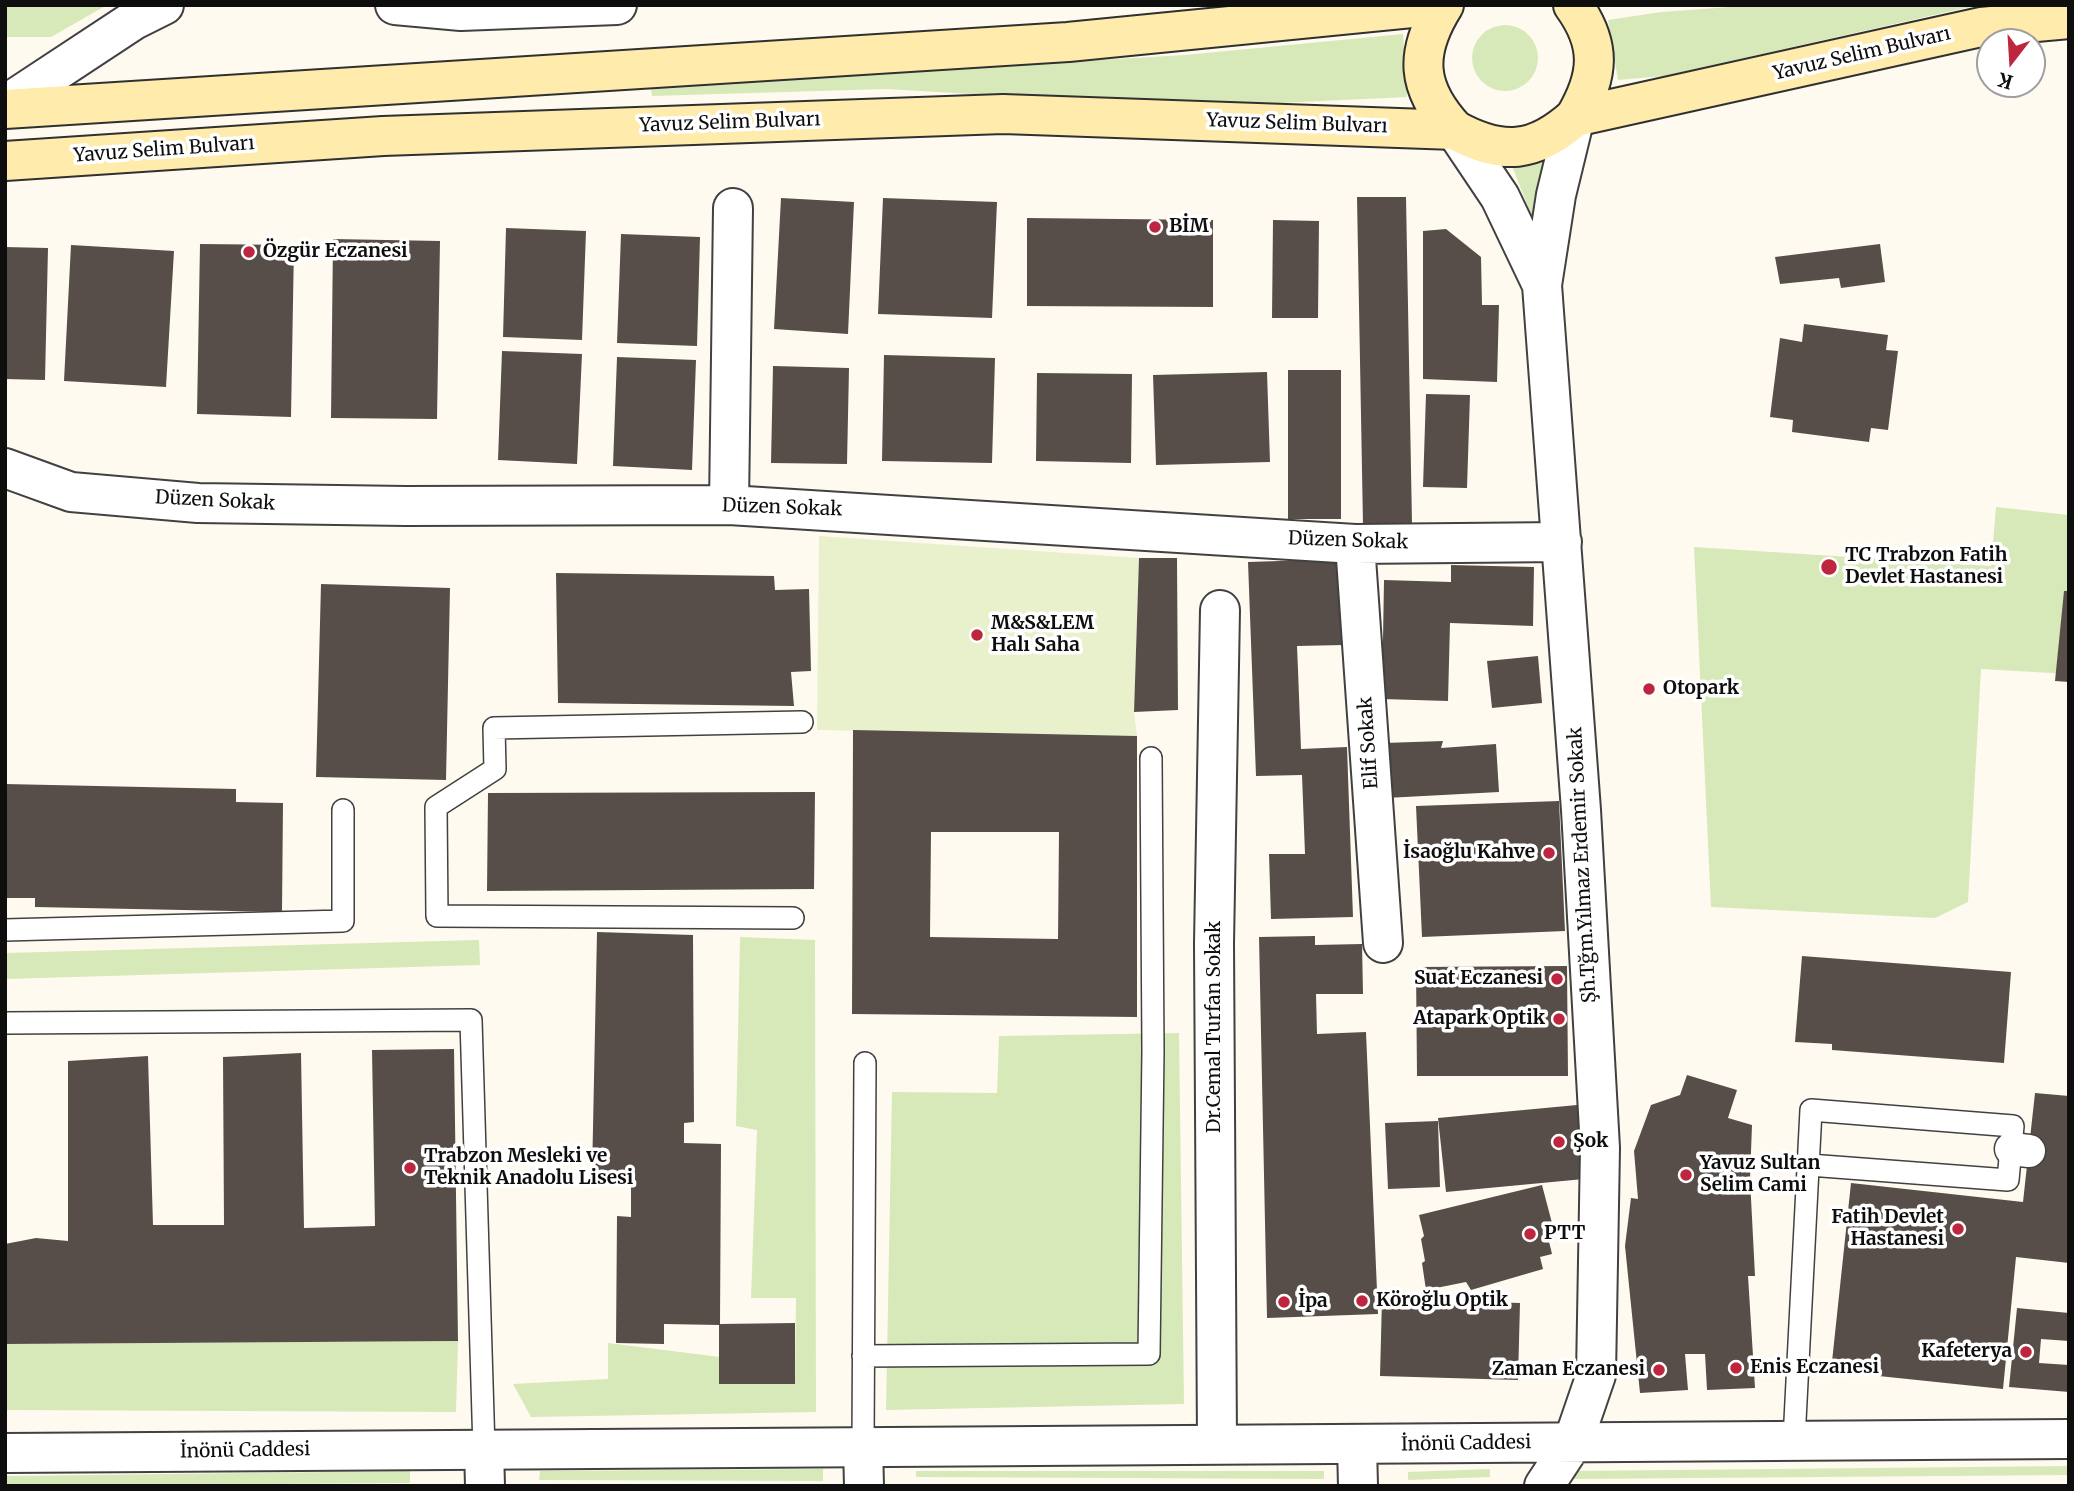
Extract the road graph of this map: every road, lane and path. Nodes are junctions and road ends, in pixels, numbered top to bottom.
1 (164, 5) edge
2 (395, 5) edge
3 (617, 5) edge
4 (1443, 5) edge
5 (1573, 5) edge
6 (2069, 19) edge
7 (5, 107) edge
8 (1575, 117) junction
9 (1455, 130) junction
10 (5, 161) edge
11 (733, 208) dead end
12 (1542, 285) junction
13 (5, 468) edge
14 (729, 505) junction
15 (1562, 542) junction
16 (1355, 544) junction
17 (1220, 610) dead end
18 (802, 722) dead end
19 (1151, 758) dead end
20 (343, 810) dead end
21 (793, 918) dead end
22 (5, 930) edge
23 (1384, 943) dead end
24 (5, 1023) edge
25 (865, 1063) dead end
26 (1809, 1165) junction
27 (863, 1356) junction
28 (2069, 1439) edge
29 (1794, 1440) junction
30 (1573, 1442) junction
31 (1217, 1443) junction
32 (863, 1446) junction
33 (1357, 1446) junction
34 (5, 1453) edge
35 (485, 1467) edge
36 (864, 1486) edge
37 (1358, 1486) edge
38 (1544, 1486) edge

1 - 7 street, Yavuz Selim Bulvarı
2 - 3 street
4 - 7 main road, Yavuz Selim Bulvarı
4 - 9 main road, Yavuz Selim Bulvarı
5 - 8 main road, Yavuz Selim Bulvarı
6 - 8 main road, Yavuz Selim Bulvarı
8 - 9 main road, Yavuz Selim Bulvarı
8 - 12 street, Şh.Tğm.Yılmaz Erdemir Sokak
9 - 10 main road, Yavuz Selim Bulvarı
9 - 12 street, Şh.Tğm.Yılmaz Erdemir Sokak
11 - 14 street
12 - 15 street, Şh.Tğm.Yılmaz Erdemir Sokak
13 - 14 street, Düzen Sokak
14 - 16 street, Düzen Sokak
15 - 16 street, Düzen Sokak
15 - 30 street, Şh.Tğm.Yılmaz Erdemir Sokak
16 - 23 street, Elif Sokak
17 - 31 street, Dr.Cemal Turfan Sokak
18 - 21 lane
19 - 27 lane
20 - 22 lane
24 - 35 lane
25 - 27 lane
26 - 26 lane
26 - 29 lane
27 - 32 lane
28 - 29 street, İnönü Caddesi
29 - 30 street, İnönü Caddesi
30 - 33 street, İnönü Caddesi
30 - 38 street, Şh.Tğm.Yılmaz Erdemir Sokak
31 - 32 street, İnönü Caddesi
31 - 33 street, İnönü Caddesi
32 - 35 street, İnönü Caddesi
32 - 36 street
33 - 37 street
34 - 35 street, İnönü Caddesi

